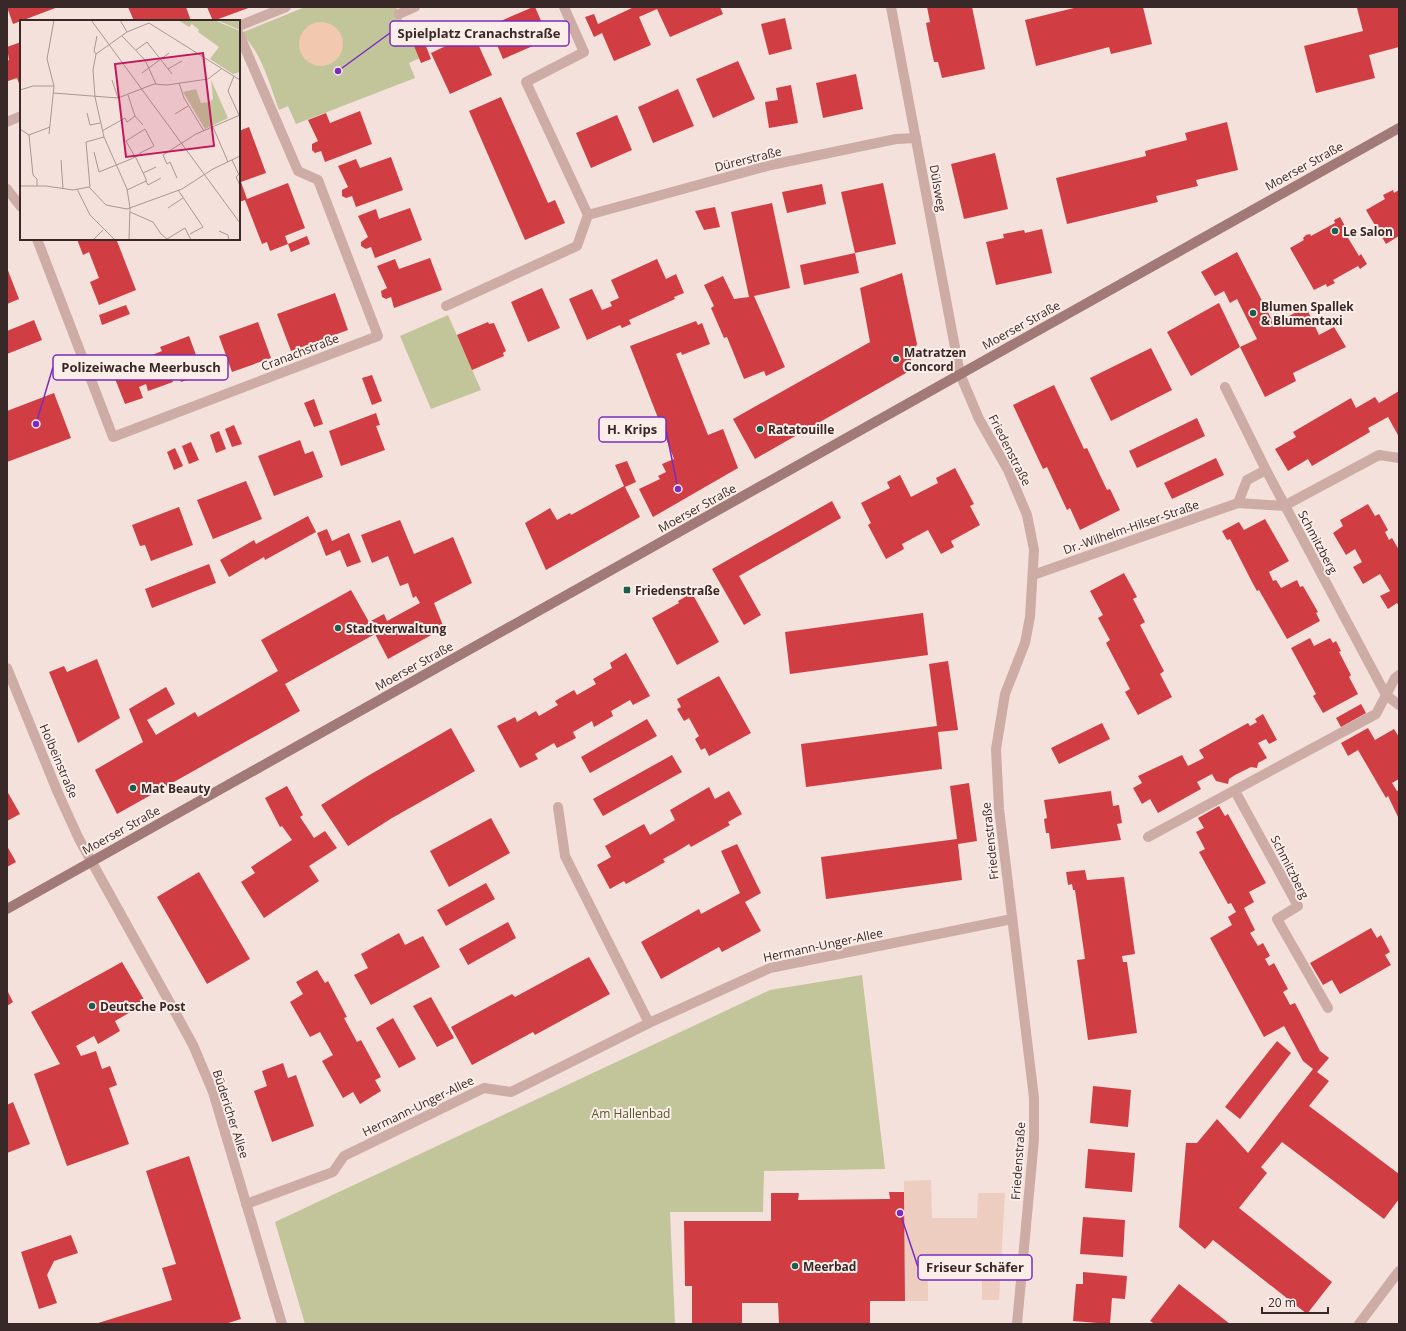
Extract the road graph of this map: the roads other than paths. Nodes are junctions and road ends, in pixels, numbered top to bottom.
1 (286, 7) edge
2 (415, 7) edge
3 (564, 7) edge
4 (892, 7) edge
5 (400, 14) dead end
6 (240, 26) edge
7 (240, 36) edge
8 (20, 116) edge
9 (7, 122) edge
10 (1399, 128) edge
11 (916, 138) junction
12 (7, 189) edge
13 (20, 206) edge
14 (588, 215) junction
15 (37, 240) edge
16 (446, 306) dead end
17 (960, 374) junction
18 (1225, 387) dead end
19 (1399, 458) edge
20 (1266, 470) junction
21 (1238, 503) junction
22 (1284, 506) junction
23 (1033, 575) junction
24 (7, 668) edge
25 (1399, 675) edge
26 (1386, 695) junction
27 (1399, 705) edge
28 (1235, 791) junction
29 (558, 807) dead end
30 (1148, 837) dead end
31 (91, 861) junction
32 (7, 909) edge
33 (1012, 919) junction
34 (1328, 1008) dead end
35 (649, 1023) junction
36 (246, 1204) junction
37 (1399, 1271) edge
38 (282, 1324) edge
39 (1017, 1324) edge
40 (1359, 1324) edge

1 - 6 street
2 - 5 street
3 - 14 street
4 - 11 street, Dülsweg
7 - 15 street, Cranachstraße
8 - 9 street
10 - 17 main road, Moerser Straße
11 - 14 street, Dürerstraße
11 - 17 street, Dülsweg
12 - 13 street
14 - 16 street
17 - 23 street, Friedenstraße
17 - 31 main road, Moerser Straße
18 - 20 street
19 - 22 street
20 - 21 street
20 - 22 street
21 - 22 street, Dr.-Wilhelm-Hilser-Straße
21 - 23 street, Dr.-Wilhelm-Hilser-Straße
22 - 26 street, Schmitzberg
23 - 33 street, Friedenstraße
24 - 31 street, Holbeinstraße
25 - 26 street
26 - 27 street, Schmitzberg
26 - 28 street
28 - 30 street
28 - 34 street, Schmitzberg
29 - 35 street
31 - 32 main road, Moerser Straße
31 - 36 street, Büdericher Allee
33 - 35 street, Hermann-Unger-Allee
33 - 39 street, Friedenstraße
35 - 36 street, Hermann-Unger-Allee
36 - 38 street, Büdericher Allee
37 - 40 street

